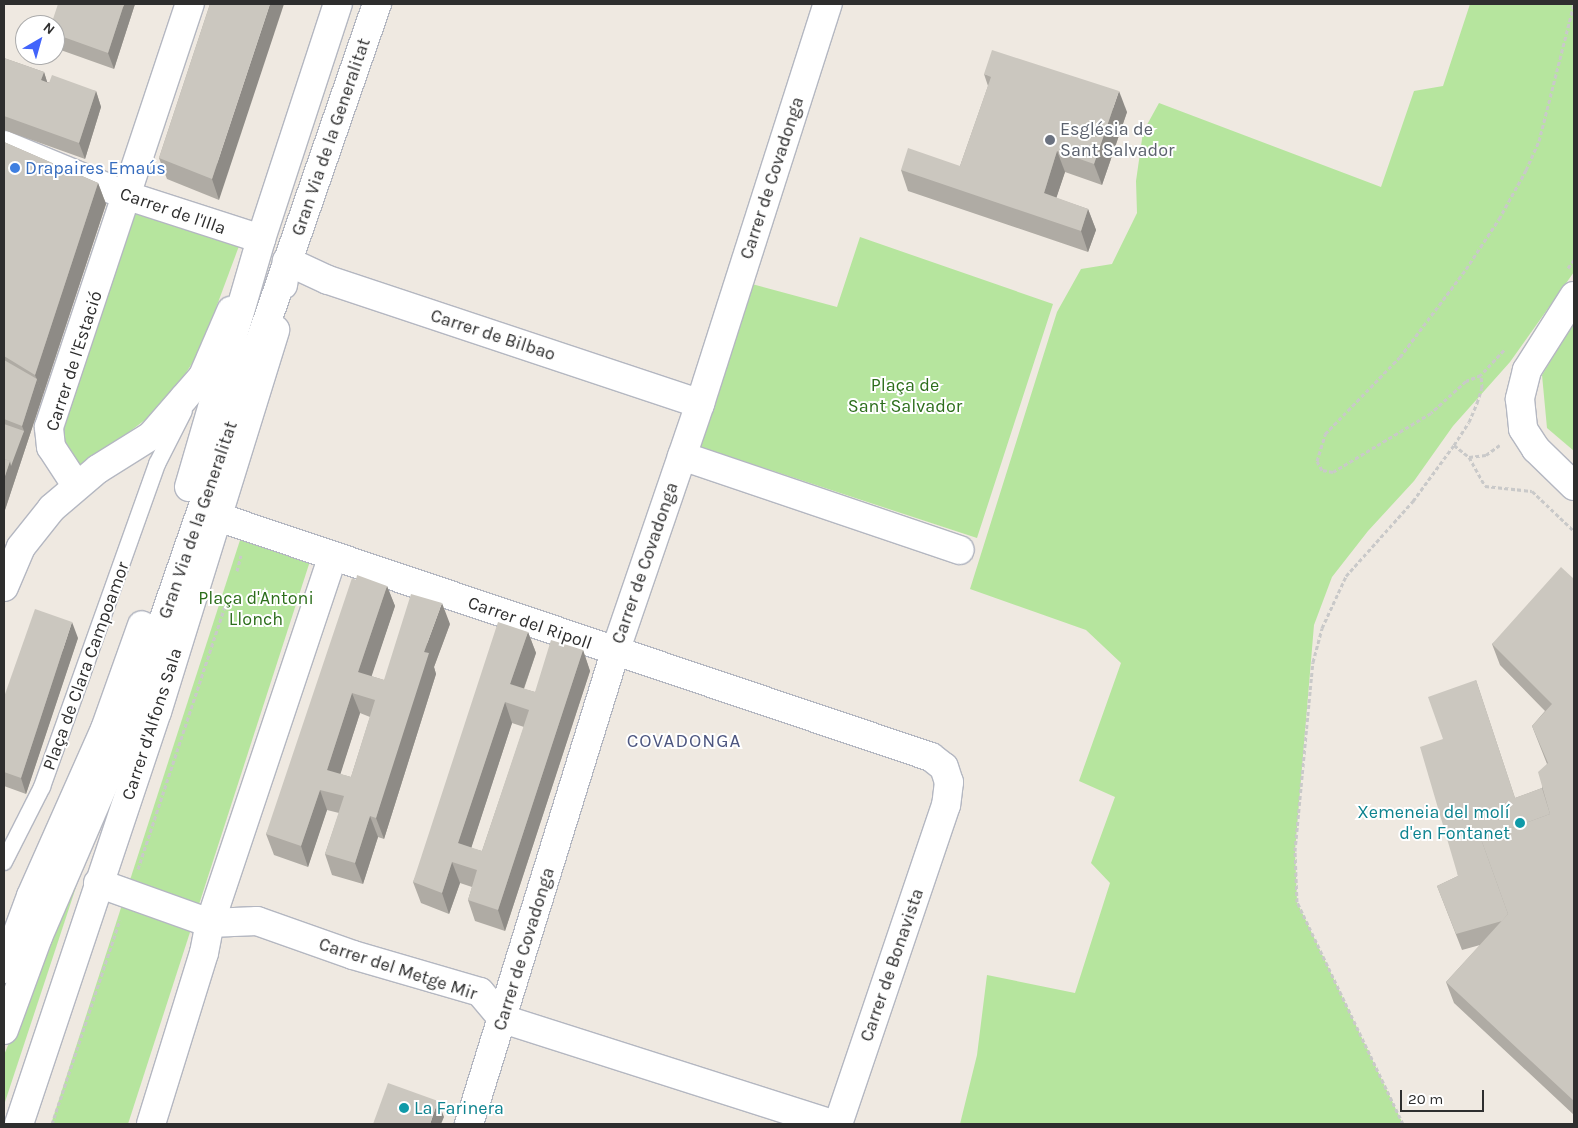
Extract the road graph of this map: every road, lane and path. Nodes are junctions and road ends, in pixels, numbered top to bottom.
1 (190, 4) edge
2 (338, 4) edge
3 (377, 4) edge
4 (828, 4) edge
5 (1574, 4) edge
6 (4, 145) edge
7 (128, 196) junction
8 (258, 249) junction
9 (287, 261) junction
10 (1574, 296) edge
11 (203, 376) junction
12 (700, 404) junction
13 (1523, 429) junction
14 (1454, 446) junction
15 (682, 456) junction
16 (1469, 457) junction
17 (76, 485) junction
18 (1574, 486) edge
19 (218, 517) junction
20 (1574, 531) edge
21 (959, 550) dead end
22 (242, 553) dead end
23 (332, 556) junction
24 (237, 571) dead end
25 (4, 587) edge
26 (228, 597) dead end
27 (615, 652) junction
28 (946, 805) joint
29 (4, 862) edge
30 (98, 883) junction
31 (129, 894) junction
32 (210, 923) junction
33 (4, 969) edge
34 (503, 1020) junction
35 (4, 1030) edge
36 (18, 1124) edge
37 (52, 1124) edge
38 (151, 1124) edge
39 (469, 1124) edge
40 (832, 1124) edge
41 (838, 1124) edge
42 (1403, 1124) edge

1 - 7 street, Carrer de l'Estació
2 - 8 street, Gran Via de la Generalitat
3 - 9 street, Gran Via de la Generalitat
4 - 12 street, Carrer de Covadonga
5 - 14 path
6 - 7 street, Carrer de l'Illa
7 - 8 street, Carrer de l'Illa
7 - 17 street, Carrer de l'Estació
8 - 11 street
8 - 33 street, Gran Via de la Generalitat
9 - 12 street, Carrer de Bilbao
9 - 19 street, Carrer d'Alfons Sala
9 - 35 street, Gran Via de la Generalitat
10 - 13 street
11 - 17 street
11 - 29 lane, Plaça de Clara Campoamor
12 - 15 street, Carrer de Covadonga
13 - 16 path
13 - 18 street
14 - 16 path
14 - 42 path
15 - 21 street
15 - 27 street, Carrer de Covadonga
16 - 20 path
17 - 25 street
19 - 23 street, Carrer del Ripoll
19 - 30 street, Carrer d'Alfons Sala
22 - 24 path
23 - 27 street, Carrer del Ripoll
23 - 32 street
26 - 31 path
27 - 28 street, Carrer del Ripoll
27 - 34 street, Carrer de Covadonga
28 - 41 street, Carrer de Bonavista
30 - 31 street, Carrer del Metge Mir
30 - 36 street, Carrer d'Alfons Sala
31 - 32 street, Carrer del Metge Mir
31 - 37 path
32 - 34 street, Carrer del Metge Mir
32 - 38 street
34 - 39 street, Carrer de Covadonga
34 - 40 street

